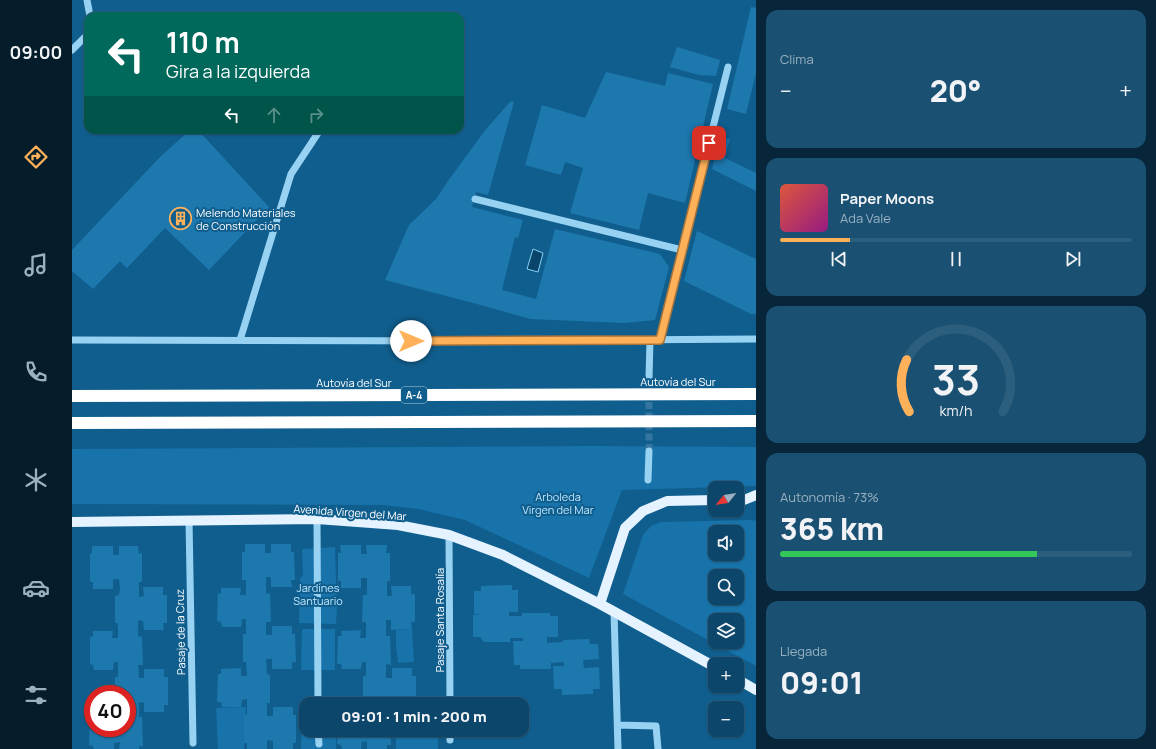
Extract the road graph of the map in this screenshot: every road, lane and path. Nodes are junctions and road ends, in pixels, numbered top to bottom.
1 (87, 0) edge
2 (89, 12) edge
3 (84, 38) edge
4 (72, 50) edge
5 (728, 67) dead end
6 (317, 134) edge
7 (475, 199) dead end
8 (682, 250) junction
9 (756, 339) edge
10 (72, 340) edge
11 (240, 340) junction
12 (650, 340) junction
13 (660, 340) junction
14 (649, 378) tunnel mouth
15 (756, 394) edge
16 (72, 396) edge
17 (756, 421) edge
18 (72, 423) edge
19 (649, 451) tunnel mouth
20 (648, 480) dead end
21 (756, 495) edge
22 (744, 499) edge
23 (708, 500) edge
24 (744, 501) edge
25 (756, 504) edge
26 (317, 519) junction
27 (189, 520) junction
28 (72, 522) edge
29 (449, 536) junction
30 (600, 604) junction
31 (614, 612) junction
32 (708, 663) edge
33 (744, 683) edge
34 (756, 690) edge
35 (318, 697) edge
36 (450, 697) edge
37 (618, 725) junction
38 (318, 737) edge
39 (193, 743) dead end
40 (318, 744) dead end
41 (618, 749) edge
42 (658, 749) edge

1 - 2 street
3 - 4 street
5 - 8 street
6 - 11 street
7 - 8 street
8 - 13 street
9 - 13 street
10 - 11 street
11 - 12 street
12 - 13 street
12 - 14 street
15 - 16 highway, Autovía del Sur / A-4
17 - 18 highway
19 - 20 street
21 - 22 main road
23 - 30 main road
24 - 25 main road
26 - 27 main road, Avenida Virgen del Mar
26 - 29 main road, Avenida Virgen del Mar
26 - 35 street
27 - 28 main road, Avenida Virgen del Mar
27 - 39 street, Pasaje de la Cruz
29 - 30 main road, Avenida Virgen del Mar
29 - 36 street, Pasaje Santa Rosalía
30 - 31 main road, Avenida Virgen del Mar
31 - 32 main road, Avenida Virgen del Mar
31 - 37 street
33 - 34 main road
37 - 41 street
37 - 42 street
38 - 40 street

